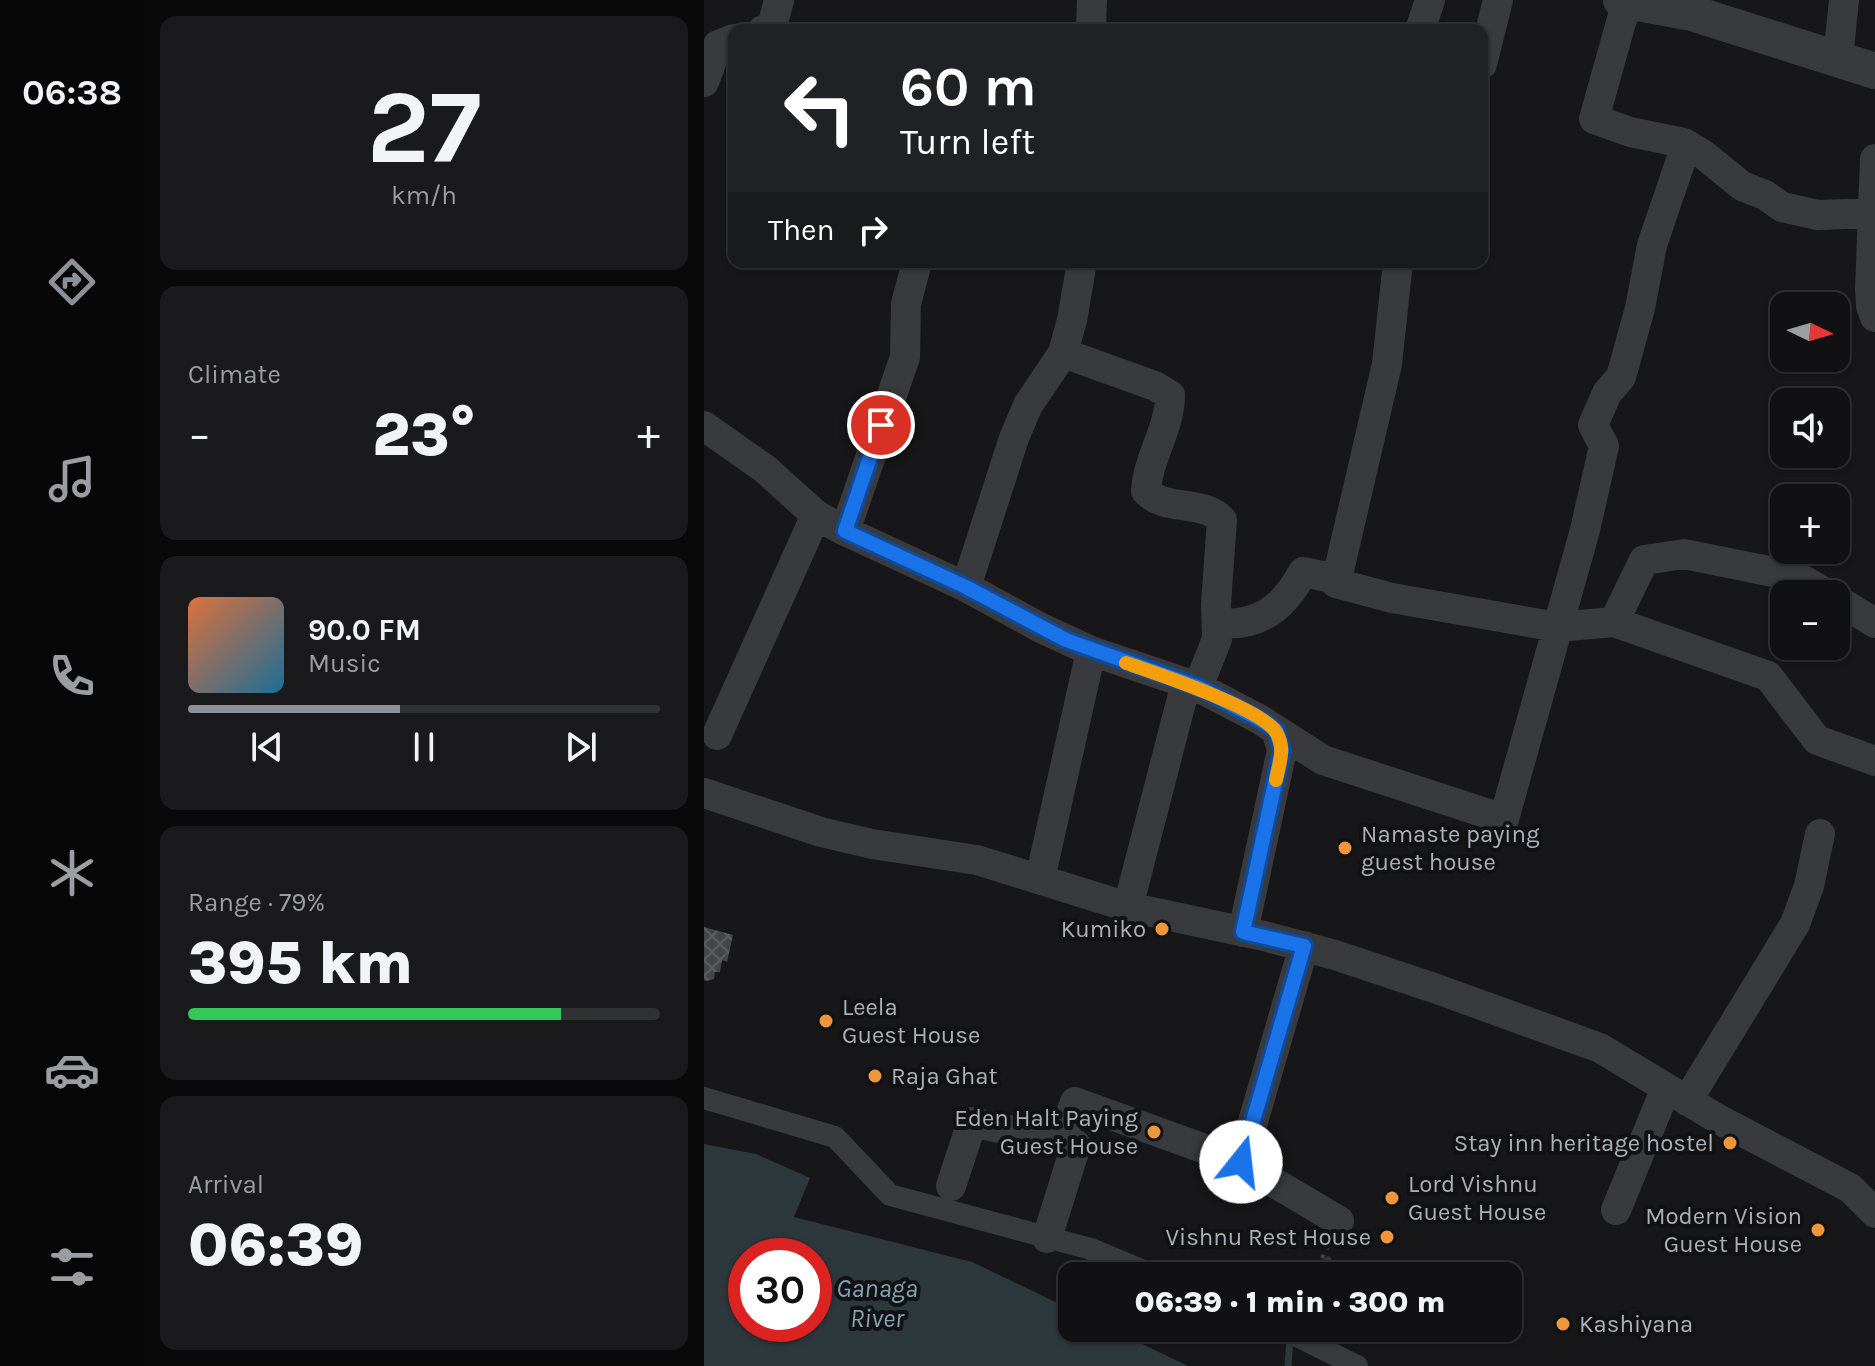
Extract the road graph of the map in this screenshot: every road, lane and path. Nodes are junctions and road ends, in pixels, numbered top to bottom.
1 (779, 0) edge
2 (1092, 0) edge
3 (1430, 0) edge
4 (1498, 0) edge
5 (1844, 0) edge
6 (1624, 1) edge
7 (773, 24) edge
8 (1091, 24) edge
9 (1422, 24) edge
10 (1488, 40) edge
11 (728, 41) edge
12 (1838, 59) junction
13 (1875, 71) edge
14 (704, 82) edge
15 (1684, 143) junction
16 (1875, 159) edge
17 (1873, 213) junction
18 (915, 268) edge
19 (1081, 268) edge
20 (1397, 268) edge
21 (1875, 317) edge
22 (1063, 353) junction
23 (704, 426) edge
24 (816, 515) junction
25 (845, 531) junction
26 (1337, 579) junction
27 (1803, 580) edge
28 (966, 587) junction
29 (1850, 608) edge
30 (1614, 622) junction
31 (1218, 623) junction
32 (1875, 623) edge
33 (1557, 627) junction
34 (1091, 651) junction
35 (1192, 685) junction
36 (1276, 730) junction
37 (717, 735) dead end
38 (1875, 761) edge
39 (704, 793) edge
40 (1820, 834) dead end
41 (1040, 879) junction
42 (1128, 907) junction
43 (1243, 932) junction
44 (1304, 946) junction
45 (1677, 1094) junction
46 (704, 1098) edge
47 (1061, 1141) junction
48 (1241, 1162) junction
49 (951, 1186) dead end
50 (1616, 1210) dead end
51 (1875, 1213) edge
52 (1339, 1221) joint
53 (1047, 1238) junction
54 (1122, 1262) edge
55 (1320, 1262) edge
56 (1309, 1342) edge
57 (1357, 1366) edge

1 - 7 street
2 - 8 street
3 - 9 street
4 - 10 street
5 - 12 street
6 - 12 street
6 - 15 street
11 - 14 street
12 - 13 street
15 - 17 street
15 - 33 street
16 - 17 street
17 - 21 street
18 - 25 street
19 - 22 street
20 - 26 street
22 - 28 street
22 - 31 street
23 - 24 street
24 - 25 street
24 - 37 street
25 - 28 street
26 - 31 street
26 - 33 street
27 - 30 street
28 - 34 street
29 - 32 street
30 - 33 street
30 - 38 street
31 - 35 street
33 - 36 street
34 - 35 street
34 - 41 street
35 - 36 street
35 - 42 street
36 - 43 street
39 - 41 street
40 - 45 street
41 - 42 street
42 - 43 street
43 - 44 street
44 - 45 street
44 - 48 street
45 - 50 street
45 - 51 street
46 - 53 street
47 - 48 street
47 - 49 street
47 - 53 street
48 - 52 street
52 - 55 path
53 - 54 street
56 - 57 street

